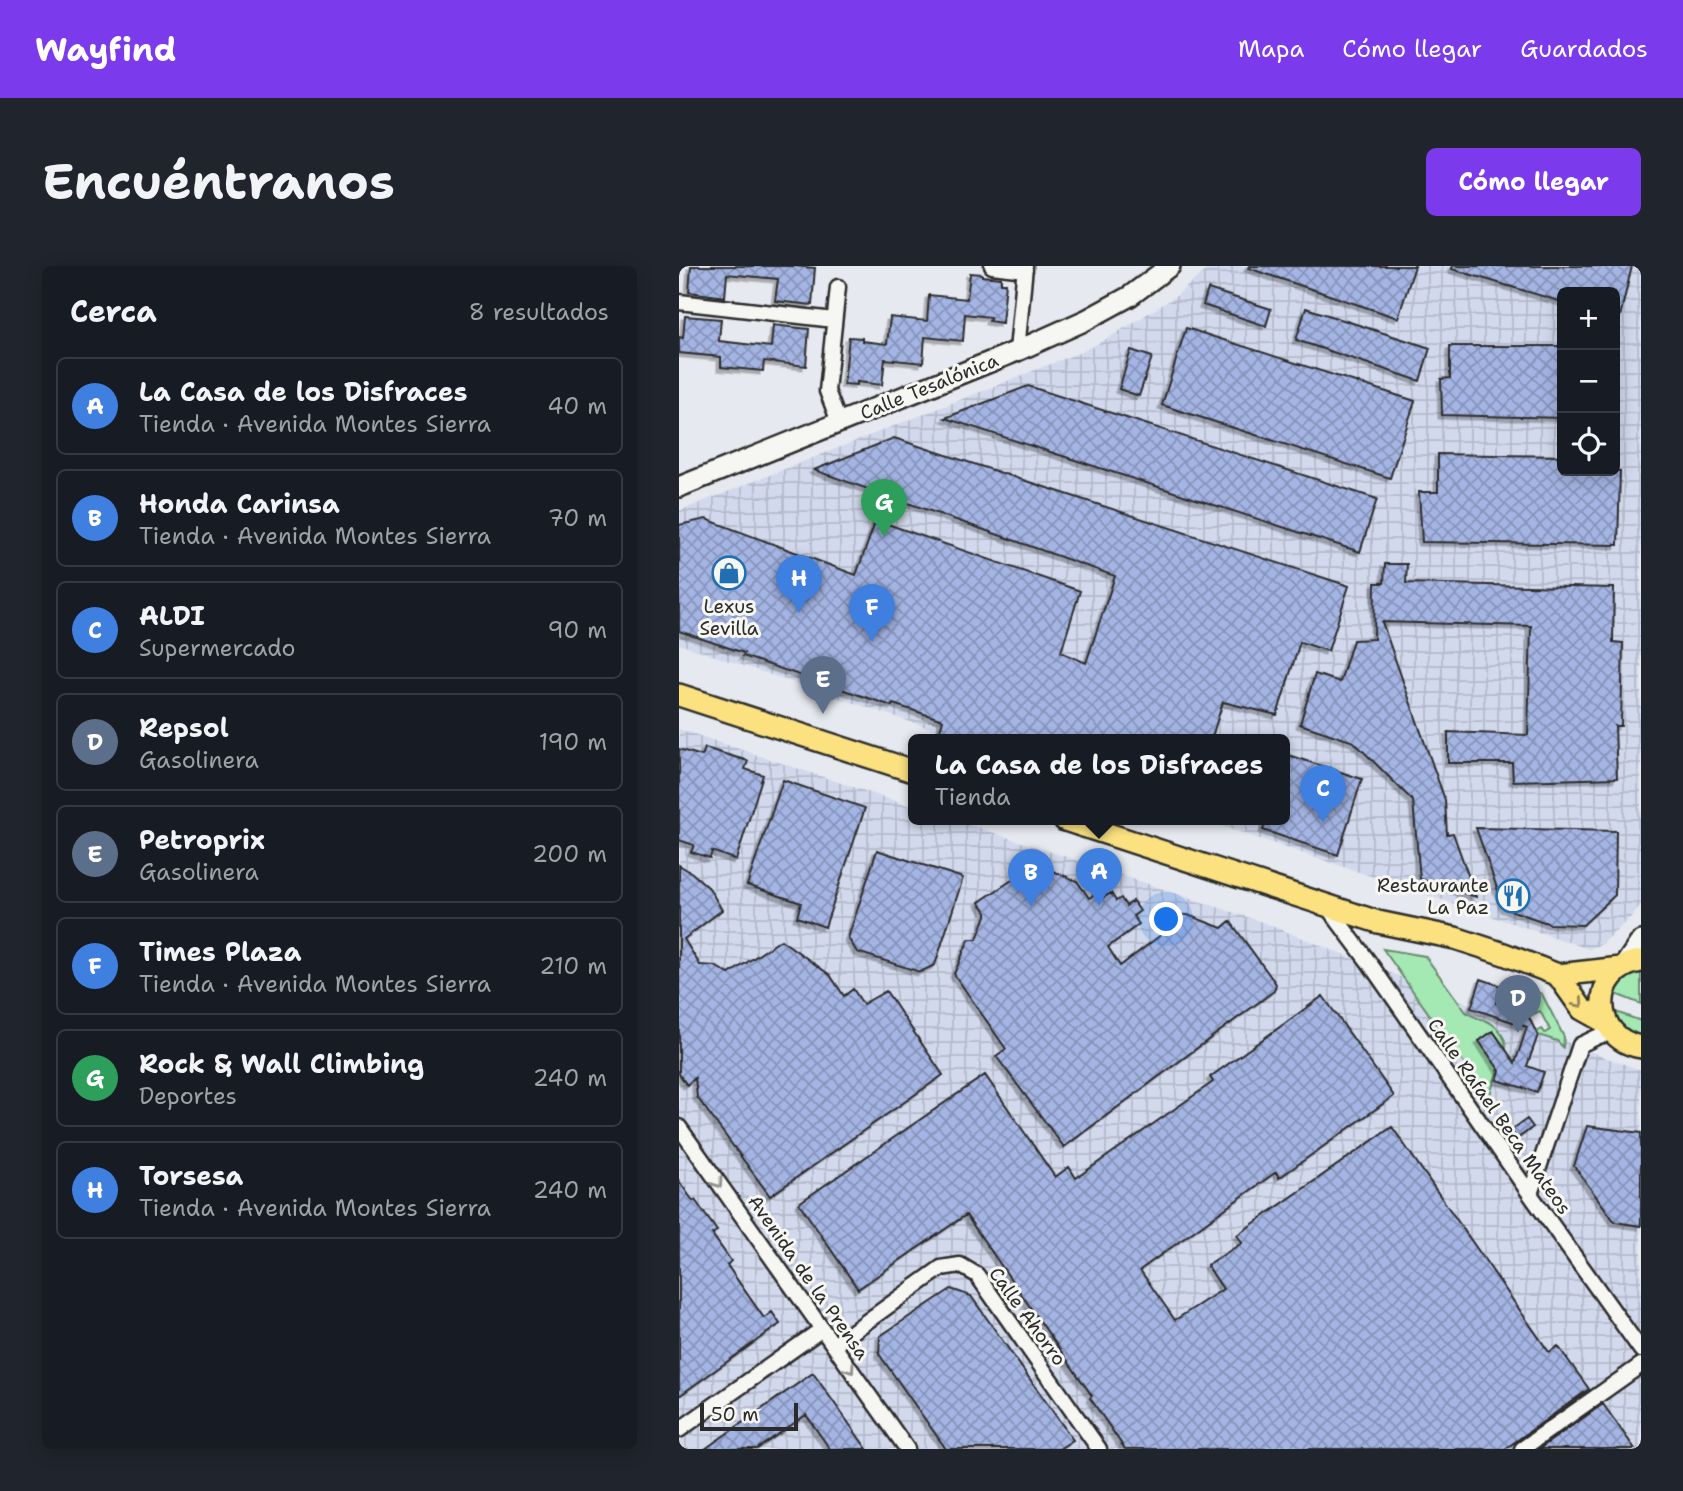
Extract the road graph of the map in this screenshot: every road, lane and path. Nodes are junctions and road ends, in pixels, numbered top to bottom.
1 (992, 266) edge
2 (1170, 266) edge
3 (1025, 268) edge
4 (838, 287) dead end
5 (679, 302) edge
6 (834, 320) junction
7 (1017, 351) junction
8 (839, 422) junction
9 (679, 487) edge
10 (679, 695) edge
11 (908, 769) edge
12 (1080, 825) edge
13 (1326, 905) junction
14 (1641, 941) edge
15 (1629, 965) edge
16 (1558, 975) junction
17 (1610, 1028) junction
18 (1641, 1047) edge
19 (679, 1127) edge
20 (1529, 1194) junction
21 (822, 1329) junction
22 (834, 1345) junction
23 (1641, 1350) edge
24 (1641, 1365) edge
25 (679, 1430) edge
26 (907, 1449) edge
27 (1099, 1449) edge
28 (1523, 1449) edge

1 - 3 street
2 - 7 street, Calle Tesalónica
3 - 7 street
4 - 6 street
5 - 6 street
6 - 8 street
7 - 8 street, Calle Tesalónica
8 - 9 street, Calle Tesalónica
10 - 11 main road
12 - 13 main road
13 - 16 main road
13 - 20 street, Calle Rafael Beca Mateos
14 - 15 street
15 - 16 main road
15 - 17 main road
16 -> 17 main road
17 - 18 main road
17 - 20 street
19 -> 21 street, Avenida de la Prensa
20 - 23 street, Calle Rafael Beca Mateos
21 - 22 street, Avenida de la Prensa
21 - 25 street
22 -> 26 street, Avenida de la Prensa
22 - 27 street, Calle Ahorro
24 - 28 street

